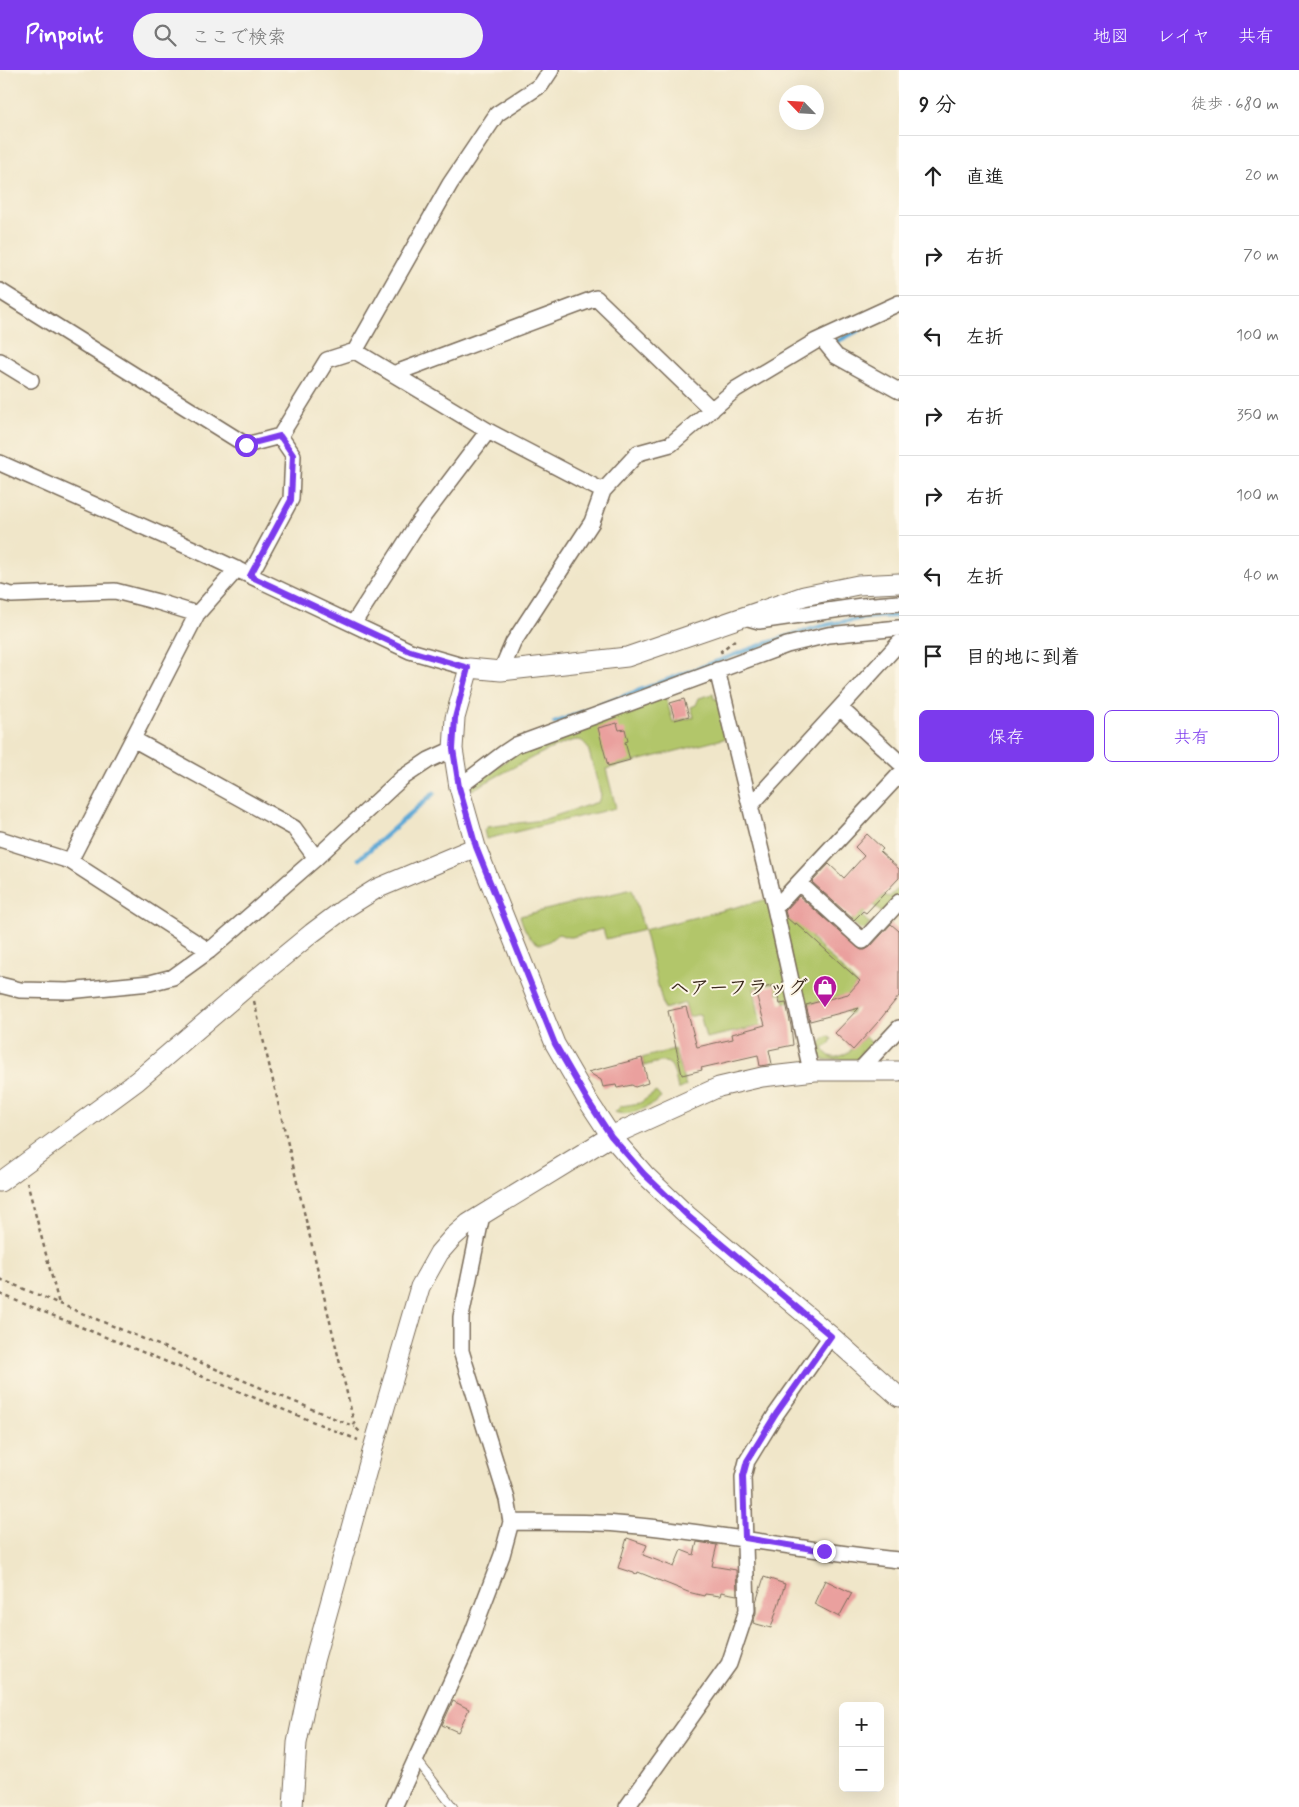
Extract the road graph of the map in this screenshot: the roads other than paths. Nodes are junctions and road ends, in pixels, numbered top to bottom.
1 (550, 70) edge
2 (0, 291) edge
3 (899, 303) edge
4 (822, 338) junction
5 (355, 351) junction
6 (0, 361) edge
7 (393, 374) junction
8 (31, 380) dead end
9 (899, 391) edge
10 (712, 410) junction
11 (488, 431) junction
12 (280, 436) junction
13 (0, 463) edge
14 (603, 491) junction
15 (243, 572) junction
16 (899, 583) edge
17 (0, 592) edge
18 (899, 604) edge
19 (880, 610) dead end
20 (197, 614) junction
21 (745, 617) junction
22 (353, 624) junction
23 (899, 628) edge
24 (881, 629) junction
25 (899, 643) edge
26 (468, 668) junction
27 (717, 670) junction
28 (501, 671) junction
29 (840, 708) junction
30 (133, 739) junction
31 (453, 749) junction
32 (899, 762) edge
33 (899, 775) edge
34 (459, 787) junction
35 (750, 806) junction
36 (0, 839) edge
37 (476, 847) junction
38 (316, 858) junction
39 (70, 861) junction
40 (798, 883) junction
41 (899, 902) edge
42 (776, 908) junction
43 (209, 951) junction
44 (0, 985) edge
45 (899, 1028) edge
46 (811, 1071) junction
47 (859, 1071) junction
48 (899, 1071) edge
49 (611, 1136) junction
50 (0, 1182) edge
51 (482, 1216) junction
52 (831, 1336) junction
53 (899, 1397) edge
54 (511, 1522) junction
55 (745, 1538) junction
56 (899, 1560) edge
57 (416, 1760) junction
58 (293, 1807) edge
59 (394, 1807) edge
60 (453, 1807) edge
61 (627, 1807) edge

1 - 5 street
2 - 12 street
3 - 4 street
4 - 9 street
4 - 10 street
5 - 7 street
5 - 12 street
6 - 8 street
7 - 10 street
7 - 11 street
10 - 14 street
11 - 14 street
11 - 22 street
12 - 15 street
13 - 15 street
14 - 28 street
15 - 20 street
15 - 22 street
16 - 21 street
17 - 20 street
18 - 21 street
19 - 24 street
20 - 30 street
21 - 28 street
22 - 26 street
23 - 24 street
24 - 27 street
25 - 29 street
26 - 28 street
26 - 31 street
27 - 34 street
27 - 35 street
29 - 32 street
29 - 35 street
30 - 38 street
30 - 39 street
31 - 34 street
31 - 38 street
33 - 40 street
34 - 37 street
35 - 42 street
36 - 39 street
37 - 49 street
37 - 50 street
38 - 43 street
39 - 43 street
40 - 41 street
40 - 42 street
42 - 46 street
43 - 44 street
45 - 47 street
46 - 47 street
46 - 49 street
47 - 48 street
49 - 51 street
49 - 52 street
51 - 54 street
51 - 58 street
52 - 53 street
52 - 55 street
54 - 55 street
54 - 57 street
55 - 56 street
55 - 61 street
57 - 59 street
57 - 60 lane

